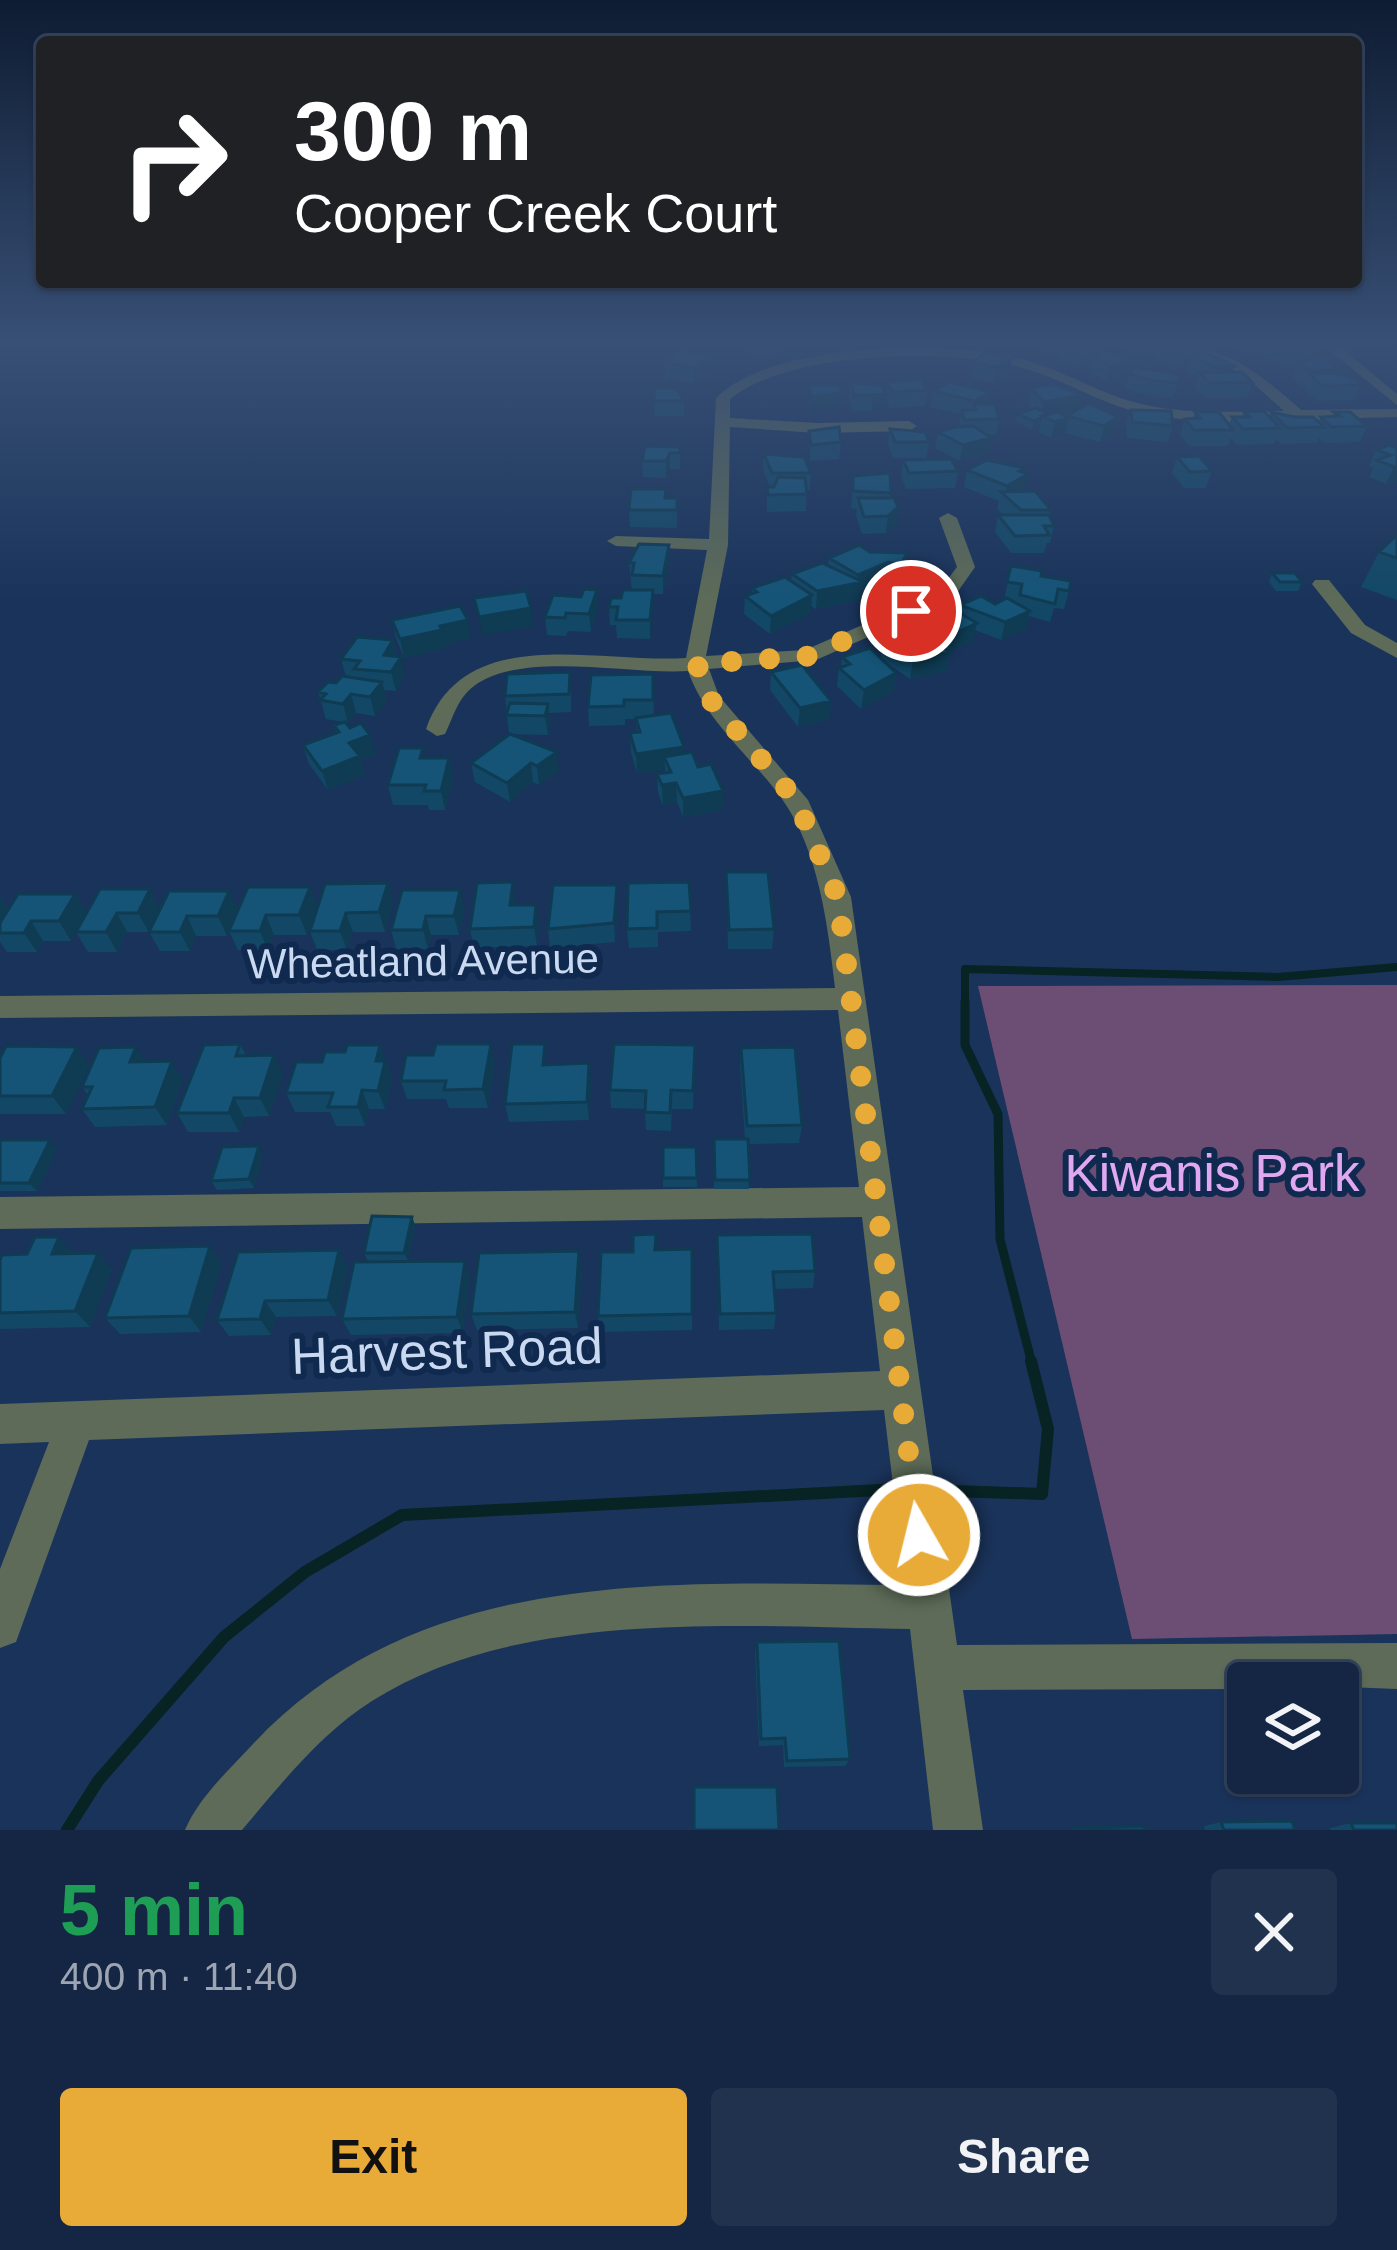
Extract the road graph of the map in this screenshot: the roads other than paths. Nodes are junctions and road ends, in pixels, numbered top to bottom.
1 (721, 431) edge
2 (949, 518) dead end
3 (616, 542) dead end
4 (719, 545) junction
5 (1322, 584) dead end
6 (1397, 652) edge
7 (697, 664) junction
8 (437, 729) dead end
9 (848, 999) junction
10 (0, 1007) edge
11 (874, 1202) junction
12 (0, 1213) edge
13 (899, 1390) junction
14 (76, 1423) junction
15 (0, 1424) edge
16 (928, 1607) junction
17 (0, 1626) edge
18 (1397, 1666) edge
19 (936, 1668) junction
20 (210, 1830) edge
21 (958, 1830) edge

1 - 4 street
2 - 7 street
3 - 4 street
4 - 7 street
5 - 6 street
7 - 8 street
7 - 9 street
9 - 10 street, Wheatland Avenue
9 - 11 street
11 - 12 street
11 - 13 street
13 - 14 street, Harvest Road
13 - 16 street
14 - 15 street, Harvest Road
14 - 17 street
16 - 19 street
16 - 20 street
18 - 19 street
19 - 21 street

